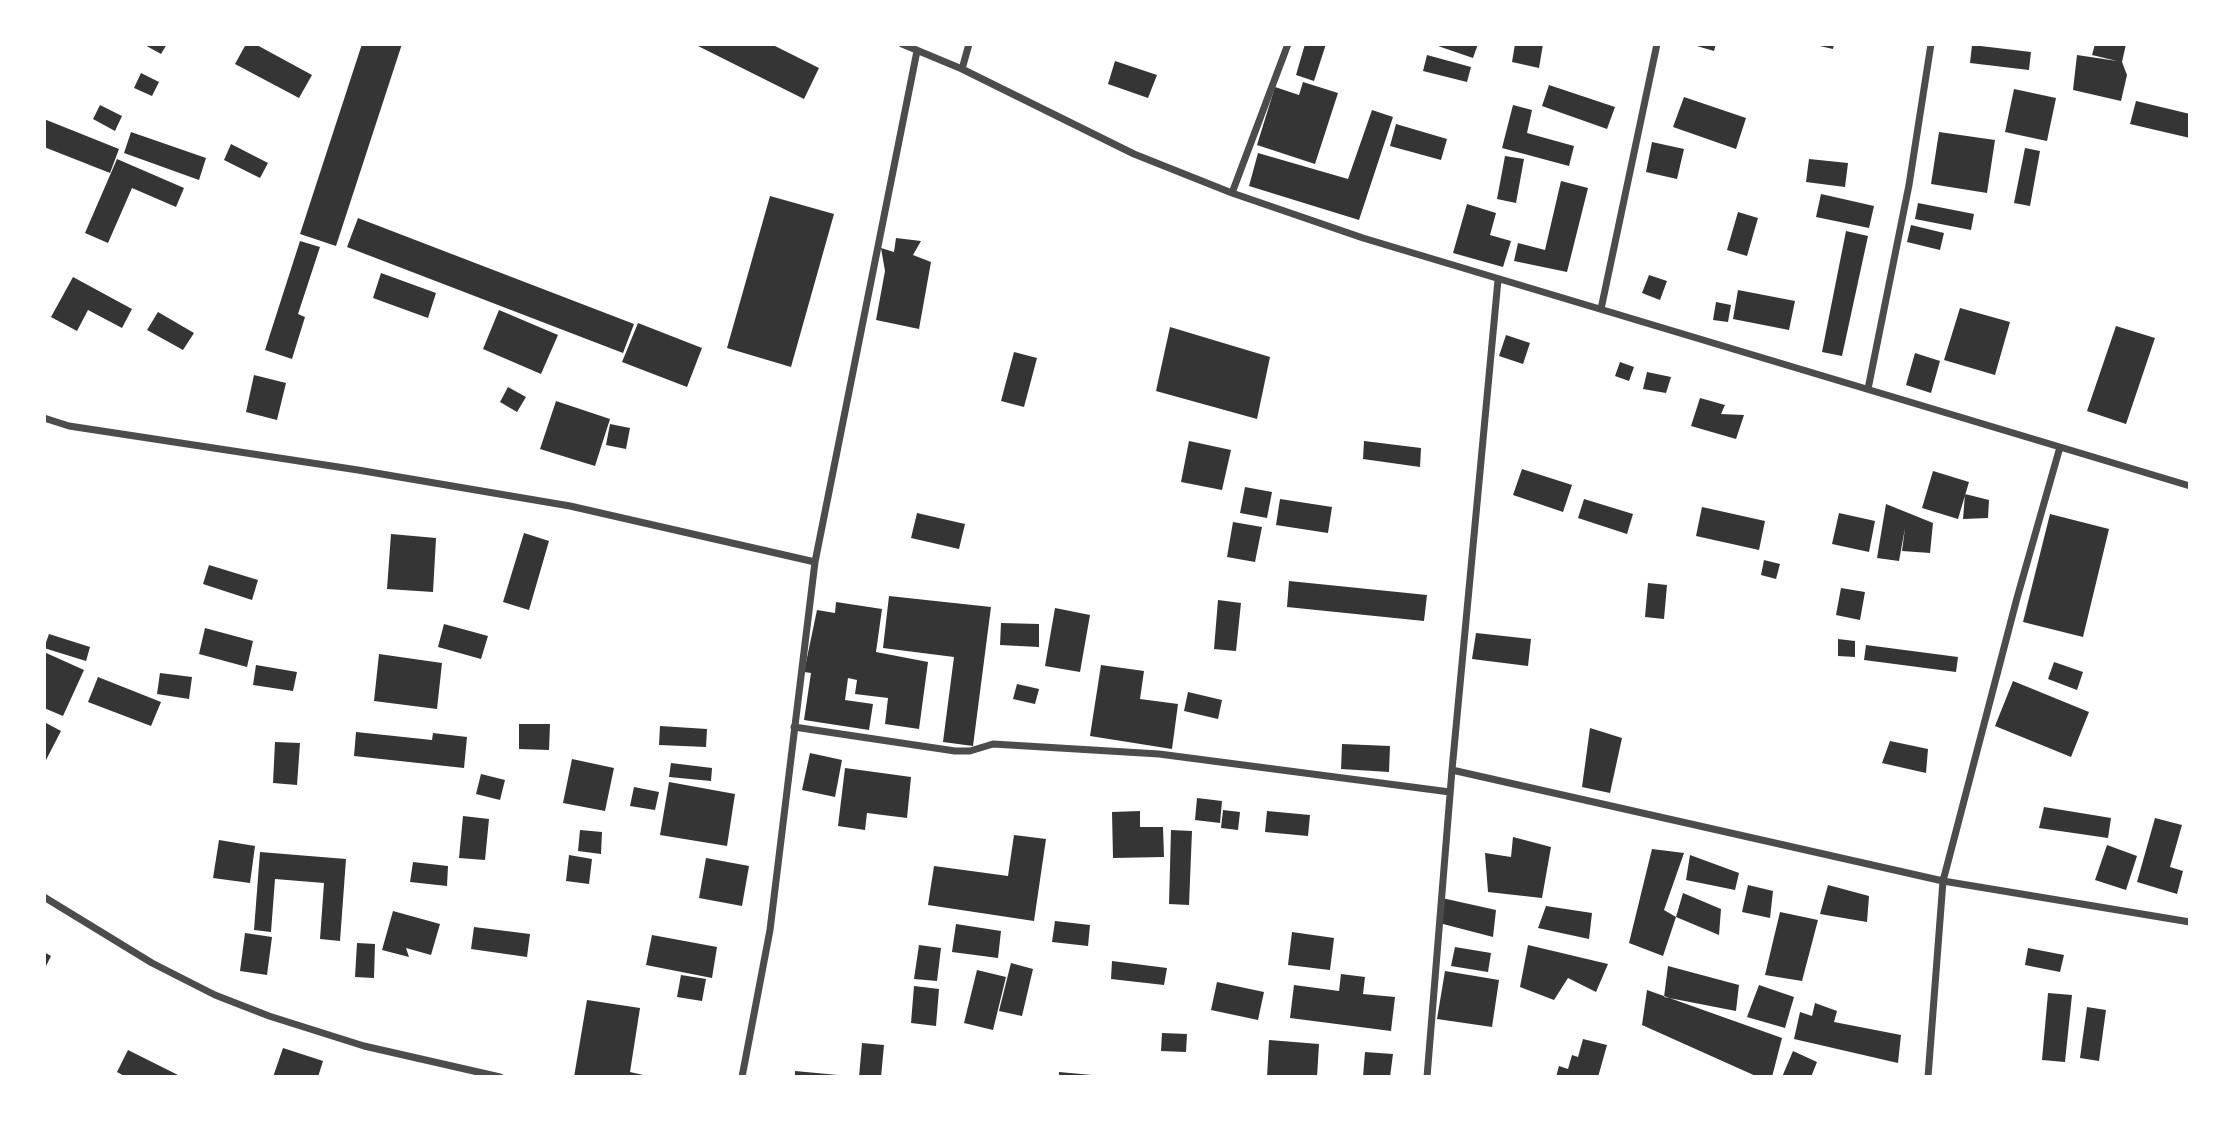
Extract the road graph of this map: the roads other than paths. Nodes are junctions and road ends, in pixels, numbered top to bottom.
1 (902, 44) edge
2 (969, 44) edge
3 (1288, 44) edge
4 (1657, 44) edge
5 (1931, 44) edge
6 (917, 51) junction
7 (962, 69) junction
8 (1232, 193) junction
9 (1498, 280) junction
10 (1601, 309) junction
11 (1868, 389) junction
12 (44, 418) edge
13 (2060, 447) junction
14 (2190, 485) edge
15 (815, 562) junction
16 (794, 727) junction
17 (1452, 770) junction
18 (1450, 792) junction
19 (1943, 881) junction
20 (44, 897) edge
21 (2190, 922) edge
22 (500, 1077) edge
23 (742, 1077) edge
24 (1427, 1077) edge
25 (1928, 1077) edge

1 - 6 street
2 - 7 street
3 - 8 street
4 - 10 street
5 - 11 street
6 - 7 street
6 - 15 street
7 - 8 street
8 - 9 street
9 - 10 street
9 - 17 street
10 - 11 street
11 - 13 street
12 - 15 street
13 - 14 street
13 - 19 street
15 - 16 street
16 - 18 street
16 - 23 street
17 - 18 street
17 - 19 street
18 - 24 street
19 - 21 street
19 - 25 street
20 - 22 street

